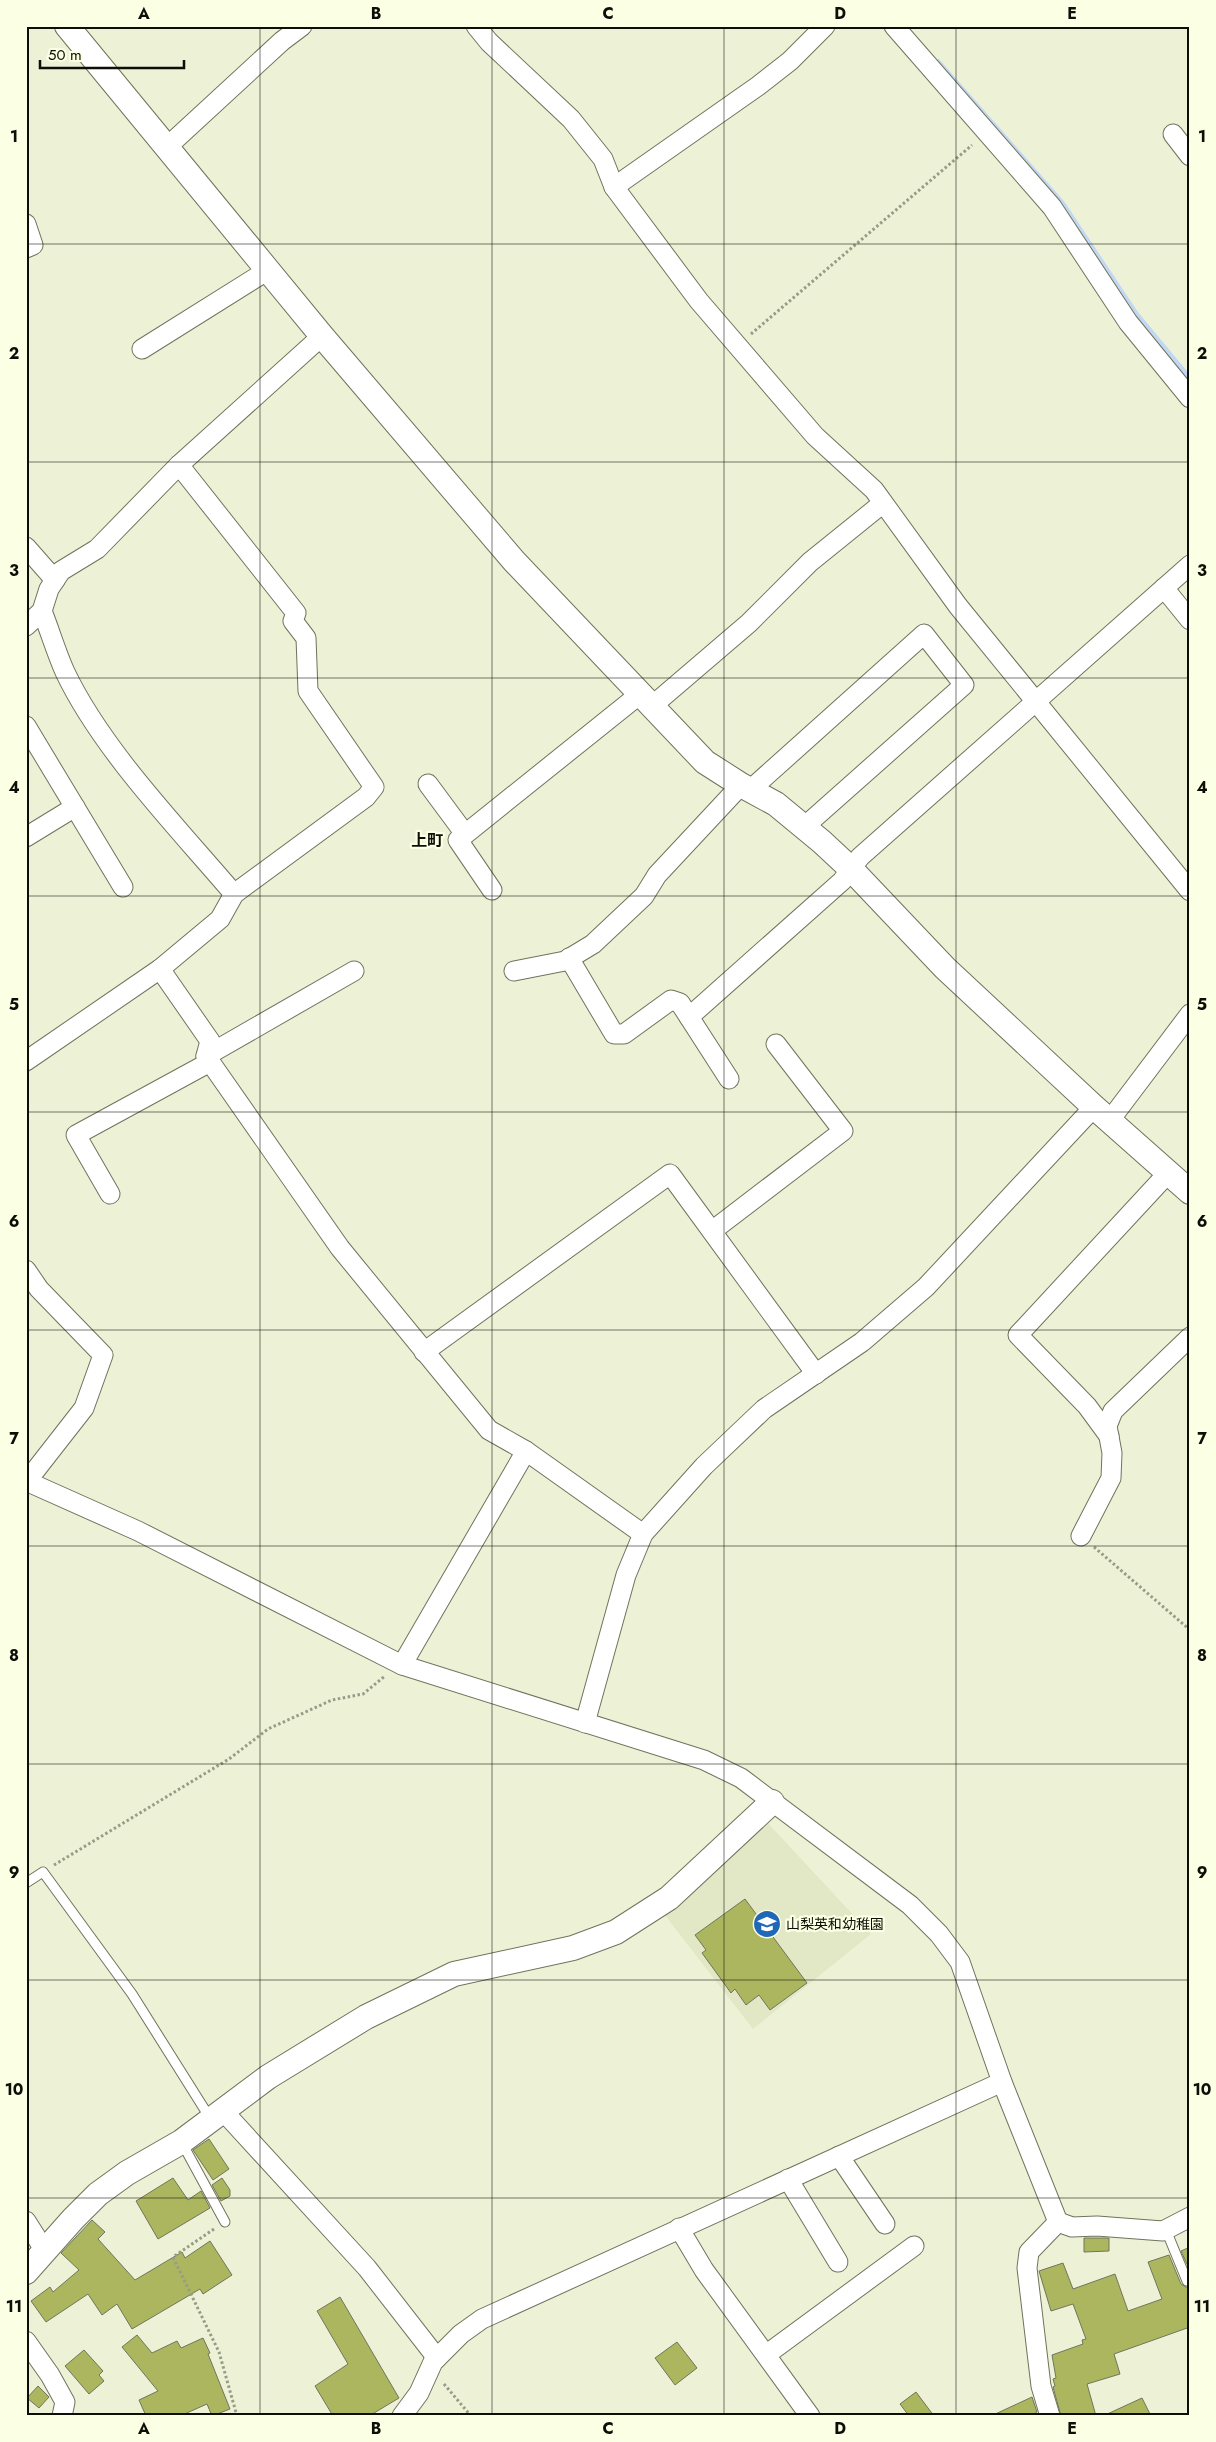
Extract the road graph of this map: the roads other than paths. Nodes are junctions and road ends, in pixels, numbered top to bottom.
1 (66, 26) edge
2 (302, 26) edge
3 (476, 26) edge
4 (825, 26) edge
5 (894, 26) edge
6 (1173, 134) dead end
7 (166, 148) junction
8 (1190, 156) edge
9 (614, 187) junction
10 (26, 224) edge
11 (26, 248) edge
12 (268, 270) junction
13 (322, 336) junction
14 (142, 349) dead end
15 (1190, 398) edge
16 (179, 465) junction
17 (883, 502) junction
18 (26, 547) edge
19 (1190, 565) edge
20 (55, 580) junction
21 (1164, 588) junction
22 (42, 611) junction
23 (1190, 620) edge
24 (26, 626) edge
25 (646, 700) junction
26 (1036, 702) junction
27 (26, 726) edge
28 (428, 784) dead end
29 (746, 788) junction
30 (75, 807) junction
31 (804, 827) junction
32 (465, 834) junction
33 (26, 837) edge
34 (852, 869) junction
35 (123, 887) dead end
36 (492, 890) dead end
37 (1190, 891) edge
38 (234, 894) junction
39 (570, 958) junction
40 (160, 969) junction
41 (514, 971) dead end
42 (354, 972) dead end
43 (1190, 1014) edge
44 (689, 1017) junction
45 (776, 1044) dead end
46 (208, 1059) junction
47 (26, 1061) edge
48 (729, 1079) dead end
49 (1102, 1114) junction
50 (1169, 1172) junction
51 (1190, 1192) edge
52 (110, 1194) dead end
53 (712, 1231) junction
54 (26, 1270) edge
55 (1190, 1337) edge
56 (424, 1352) junction
57 (816, 1374) junction
58 (1109, 1436) junction
59 (526, 1451) junction
60 (27, 1481) edge
61 (643, 1534) junction
62 (1081, 1536) road end
63 (399, 1663) junction
64 (585, 1723) junction
65 (772, 1802) junction
66 (26, 1883) edge
67 (1002, 2082) junction
68 (218, 2116) junction
69 (181, 2142) junction
70 (839, 2156) junction
71 (788, 2179) junction
72 (1190, 2217) edge
73 (26, 2221) edge
74 (225, 2222) road end
75 (1058, 2222) junction
76 (885, 2224) dead end
77 (679, 2228) junction
78 (1166, 2230) junction
79 (914, 2246) dead end
80 (45, 2251) junction
81 (838, 2262) dead end
82 (26, 2272) edge
83 (1187, 2281) dead end
84 (26, 2341) edge
85 (767, 2354) junction
86 (434, 2363) junction
87 (62, 2416) edge
88 (402, 2416) edge
89 (810, 2416) edge
90 (1050, 2416) edge

1 - 7 street
2 - 7 street
3 - 9 street
4 - 9 street
5 - 15 street
6 - 8 street
7 - 12 street
9 - 17 street
10 - 11 street
12 - 13 street
12 - 14 street
13 - 16 street
13 - 25 street
16 - 20 street
16 - 38 street
17 - 25 street
17 - 26 street
18 - 20 street
19 - 21 street
20 - 22 street
21 - 23 street
21 - 26 street
22 - 24 street
22 - 38 street
25 - 29 street
25 - 32 street
26 - 34 street
26 - 37 street
27 - 30 street
28 - 32 street
29 - 31 street
29 - 31 street
29 - 39 street
30 - 33 street
30 - 35 street
31 - 34 street
32 - 36 street
34 - 44 street
34 - 49 street
38 - 40 street
39 - 41 street
39 - 44 street
40 - 46 street
40 - 47 street
42 - 46 street
43 - 49 street
44 - 48 street
45 - 53 street
46 - 52 street
46 - 56 street
49 - 50 street
49 - 57 street
50 - 51 street
50 - 58 street
53 - 56 street
53 - 57 street
54 - 60 street
55 - 58 street
56 - 59 street
57 - 61 street
58 - 62 street
59 - 61 street
59 - 63 street
60 - 63 street
61 - 64 street
63 - 64 street
64 - 65 street
65 - 67 street
65 - 68 street
66 - 68 lane
67 - 70 street
67 - 75 street
68 - 69 street
68 - 86 street
69 - 74 lane
69 - 80 street
70 - 71 street
70 - 76 street
71 - 77 street
71 - 81 street
72 - 78 street
73 - 80 street
75 - 78 street
75 - 90 street
77 - 85 street
77 - 86 street
78 - 83 lane
79 - 85 street
80 - 82 street
84 - 87 street
85 - 89 street
86 - 88 street

